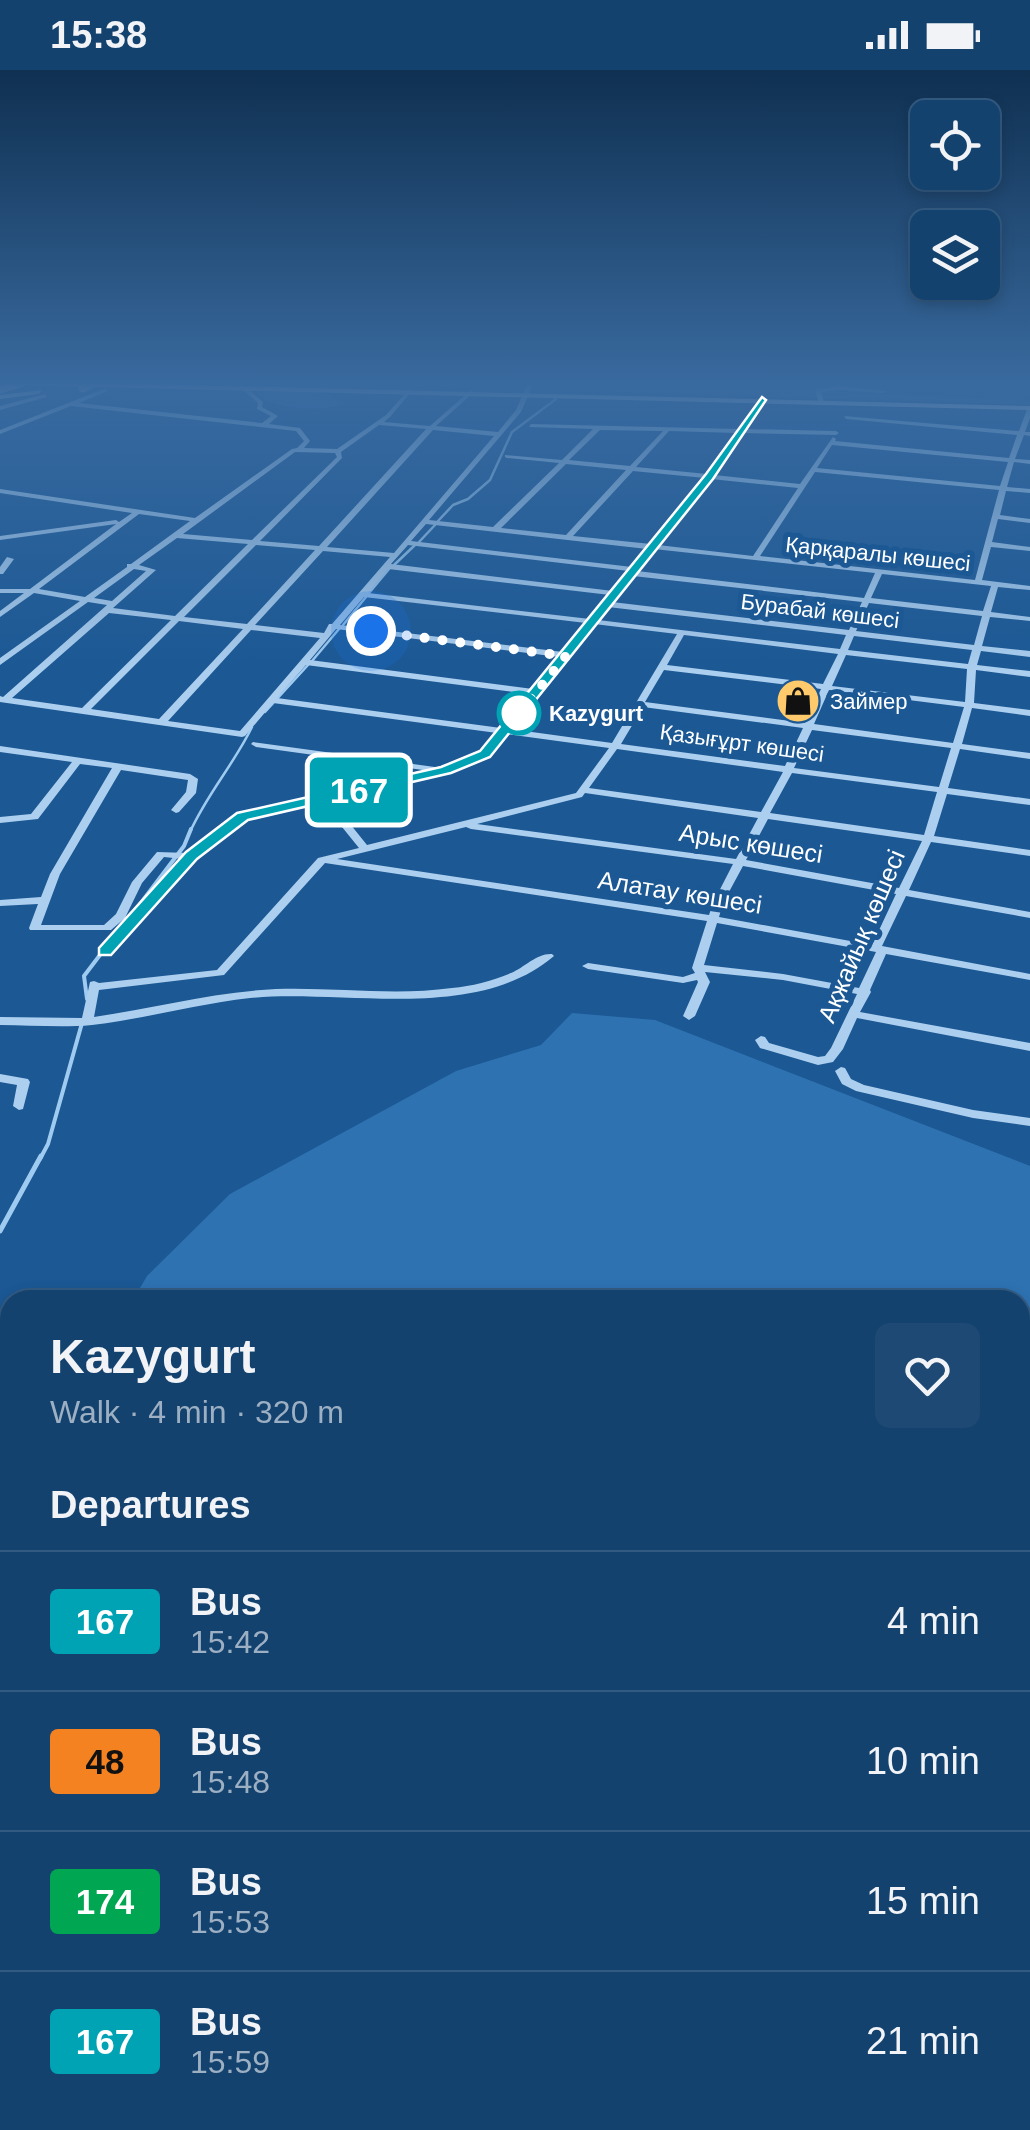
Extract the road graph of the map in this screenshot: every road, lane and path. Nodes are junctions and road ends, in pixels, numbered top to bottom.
1 (254, 479) edge
2 (317, 479) edge
3 (386, 479) edge
4 (461, 479) edge
5 (546, 479) edge
6 (620, 479) edge
7 (707, 479) edge
8 (739, 479) edge
9 (807, 479) edge
10 (909, 479) edge
11 (1006, 479) edge
12 (802, 486) junction
13 (1003, 488) junction
14 (0, 491) edge
15 (1030, 491) edge
16 (32, 494) junction
17 (0, 499) edge
18 (137, 512) junction
19 (996, 517) junction
20 (196, 520) junction
21 (1030, 520) edge
22 (118, 522) junction
23 (424, 522) junction
24 (496, 529) junction
25 (174, 535) junction
26 (0, 538) edge
27 (567, 538) junction
28 (252, 541) junction
29 (408, 542) junction
30 (989, 544) junction
31 (652, 546) junction
32 (325, 547) junction
33 (1030, 549) edge
34 (395, 555) junction
35 (755, 558) junction
36 (0, 560) edge
37 (130, 566) junction
38 (385, 566) junction
39 (632, 571) junction
40 (880, 571) junction
41 (0, 572) edge
42 (978, 582) junction
43 (994, 584) junction
44 (1030, 588) edge
45 (0, 590) edge
46 (34, 591) junction
47 (360, 594) junction
48 (614, 594) junction
49 (85, 600) junction
50 (868, 600) junction
51 (606, 604) junction
52 (111, 607) junction
53 (986, 613) junction
54 (0, 615) edge
55 (175, 618) junction
56 (1030, 618) edge
57 (593, 620) junction
58 (252, 626) junction
59 (332, 626) junction
60 (852, 632) junction
61 (681, 634) junction
62 (324, 636) junction
63 (978, 647) junction
64 (841, 650) junction
65 (1030, 654) edge
66 (566, 656) junction
67 (0, 662) edge
68 (302, 662) junction
69 (662, 666) junction
70 (972, 666) junction
71 (1030, 674) edge
72 (827, 687) junction
73 (536, 692) junction
74 (3, 699) edge
75 (270, 700) junction
76 (641, 704) junction
77 (970, 705) junction
78 (84, 711) junction
79 (1030, 712) edge
80 (162, 722) junction
81 (809, 726) junction
82 (506, 730) junction
83 (256, 744) dead end
84 (615, 746) junction
85 (956, 747) junction
86 (0, 749) edge
87 (1030, 756) edge
88 (76, 763) junction
89 (117, 768) junction
90 (446, 770) junction
91 (788, 770) junction
92 (584, 790) junction
93 (943, 790) junction
94 (324, 798) junction
95 (1030, 802) edge
96 (176, 810) dead end
97 (762, 815) junction
98 (0, 820) edge
99 (464, 825) junction
100 (928, 838) junction
101 (365, 849) junction
102 (1030, 853) edge
103 (181, 855) junction
104 (322, 860) junction
105 (738, 862) junction
106 (902, 891) junction
107 (45, 900) junction
108 (0, 903) edge
109 (1030, 915) edge
110 (712, 919) junction
111 (876, 947) junction
112 (105, 951) dead end
113 (548, 956) dead end
114 (588, 966) dead end
115 (700, 972) junction
116 (1030, 977) edge
117 (865, 992) junction
118 (854, 1014) junction
119 (689, 1016) dead end
120 (0, 1021) edge
121 (86, 1022) junction
122 (761, 1040) dead end
123 (1030, 1047) edge
124 (842, 1071) dead end
125 (0, 1078) edge
126 (19, 1106) dead end
127 (1030, 1122) edge

1 - 20 street
2 - 28 street
3 - 32 street
4 - 23 street
5 - 24 street
6 - 27 street
7 - 31 street
8 - 12 street
9 - 12 street
10 - 13 street
11 - 13 street
12 - 35 street
13 - 15 street
13 - 19 street
14 - 16 street
16 - 17 street
16 - 18 street
18 - 20 street
18 - 22 street
19 - 21 street
19 - 30 street
20 - 25 street
22 - 26 street
22 - 46 street
23 - 24 street, Қарқаралы көшесі
23 - 29 street
24 - 27 street, Қарқаралы көшесі
25 - 28 street
25 - 37 street
27 - 31 street, Қарқаралы көшесі
28 - 32 street
28 - 55 street
29 - 34 street
29 - 39 street
30 - 33 street
30 - 42 street
31 - 35 street, Қарқаралы көшесі
31 - 39 street
32 - 34 street
32 - 58 street
34 - 38 street
35 - 40 street, Қарқаралы көшесі
36 - 41 street
37 - 49 street
37 - 52 street
38 - 47 street
38 - 48 street
39 - 48 street
39 - 50 street
40 - 42 street, Қарқаралы көшесі
40 - 50 street
42 - 43 street, Қарқаралы көшесі
43 - 44 street, Қарқаралы көшесі
43 - 53 street, Ақжайық көшесі
45 - 46 street
46 - 49 street
46 - 54 street
47 - 57 street
47 - 59 street
48 - 51 street
49 - 52 street
49 - 67 street
50 - 53 street
50 - 60 street
51 - 57 street
51 - 60 street, Бурабай көшесі
52 - 55 street
52 - 74 street
53 - 56 street
53 - 63 street, Ақжайық көшесі
55 - 58 street
55 - 78 street
57 - 61 street
57 - 66 street
58 - 62 street
58 - 80 street
59 - 62 street
59 - 66 street
60 - 63 street, Бурабай көшесі
60 - 64 street
61 - 64 street
61 - 69 street
62 - 68 street
63 - 65 street, Бурабай көшесі
63 - 70 street, Ақжайық көшесі
64 - 70 street
64 - 72 street
66 - 73 street
68 - 73 street
68 - 75 street
69 - 72 street
69 - 76 street
70 - 71 street
70 - 77 street, Ақжайық көшесі
72 - 77 street
72 - 81 street
73 - 82 street
74 - 78 street
75 - 80 street
75 - 82 street, Қазығұрт көшесі
76 - 81 street
76 - 84 street
77 - 79 street
77 - 85 street, Ақжайық көшесі
78 - 80 street
81 - 85 street
81 - 91 street
82 - 84 street, Қазығұрт көшесі
82 - 90 street
83 - 90 street
84 - 91 street, Қазығұрт көшесі
84 - 92 street
85 - 87 street
85 - 93 street, Ақжайық көшесі
86 - 88 street
88 - 89 street
88 - 98 street
89 - 96 street
89 - 107 street
90 - 94 street
91 - 93 street, Қазығұрт көшесі
91 - 97 street
92 - 97 street
92 - 99 street
93 - 95 street, Қазығұрт көшесі
93 - 100 street, Ақжайық көшесі
94 - 101 street
94 - 103 street
97 - 100 street
97 - 105 street
99 - 101 street
99 - 105 street, Арыс көшесі
100 - 102 street
100 - 106 street, Ақжайық көшесі
101 - 104 street
103 - 107 street
103 - 112 street
104 - 110 street, Алатау көшесі
104 - 121 street
105 - 106 street, Арыс көшесі
105 - 110 street
106 - 109 street, Арыс көшесі
106 - 111 street, Ақжайық көшесі
107 - 108 street
110 - 111 street, Алатау көшесі
110 - 115 street
111 - 116 street, Алатау көшесі
111 - 117 street, Ақжайық көшесі
113 - 121 street
114 - 115 street
115 - 117 street
115 - 119 street
117 - 118 street, Ақжайық көшесі
118 - 122 street, Ақжайық көшесі
118 - 123 street
120 - 121 street
124 - 127 street
125 - 126 street

